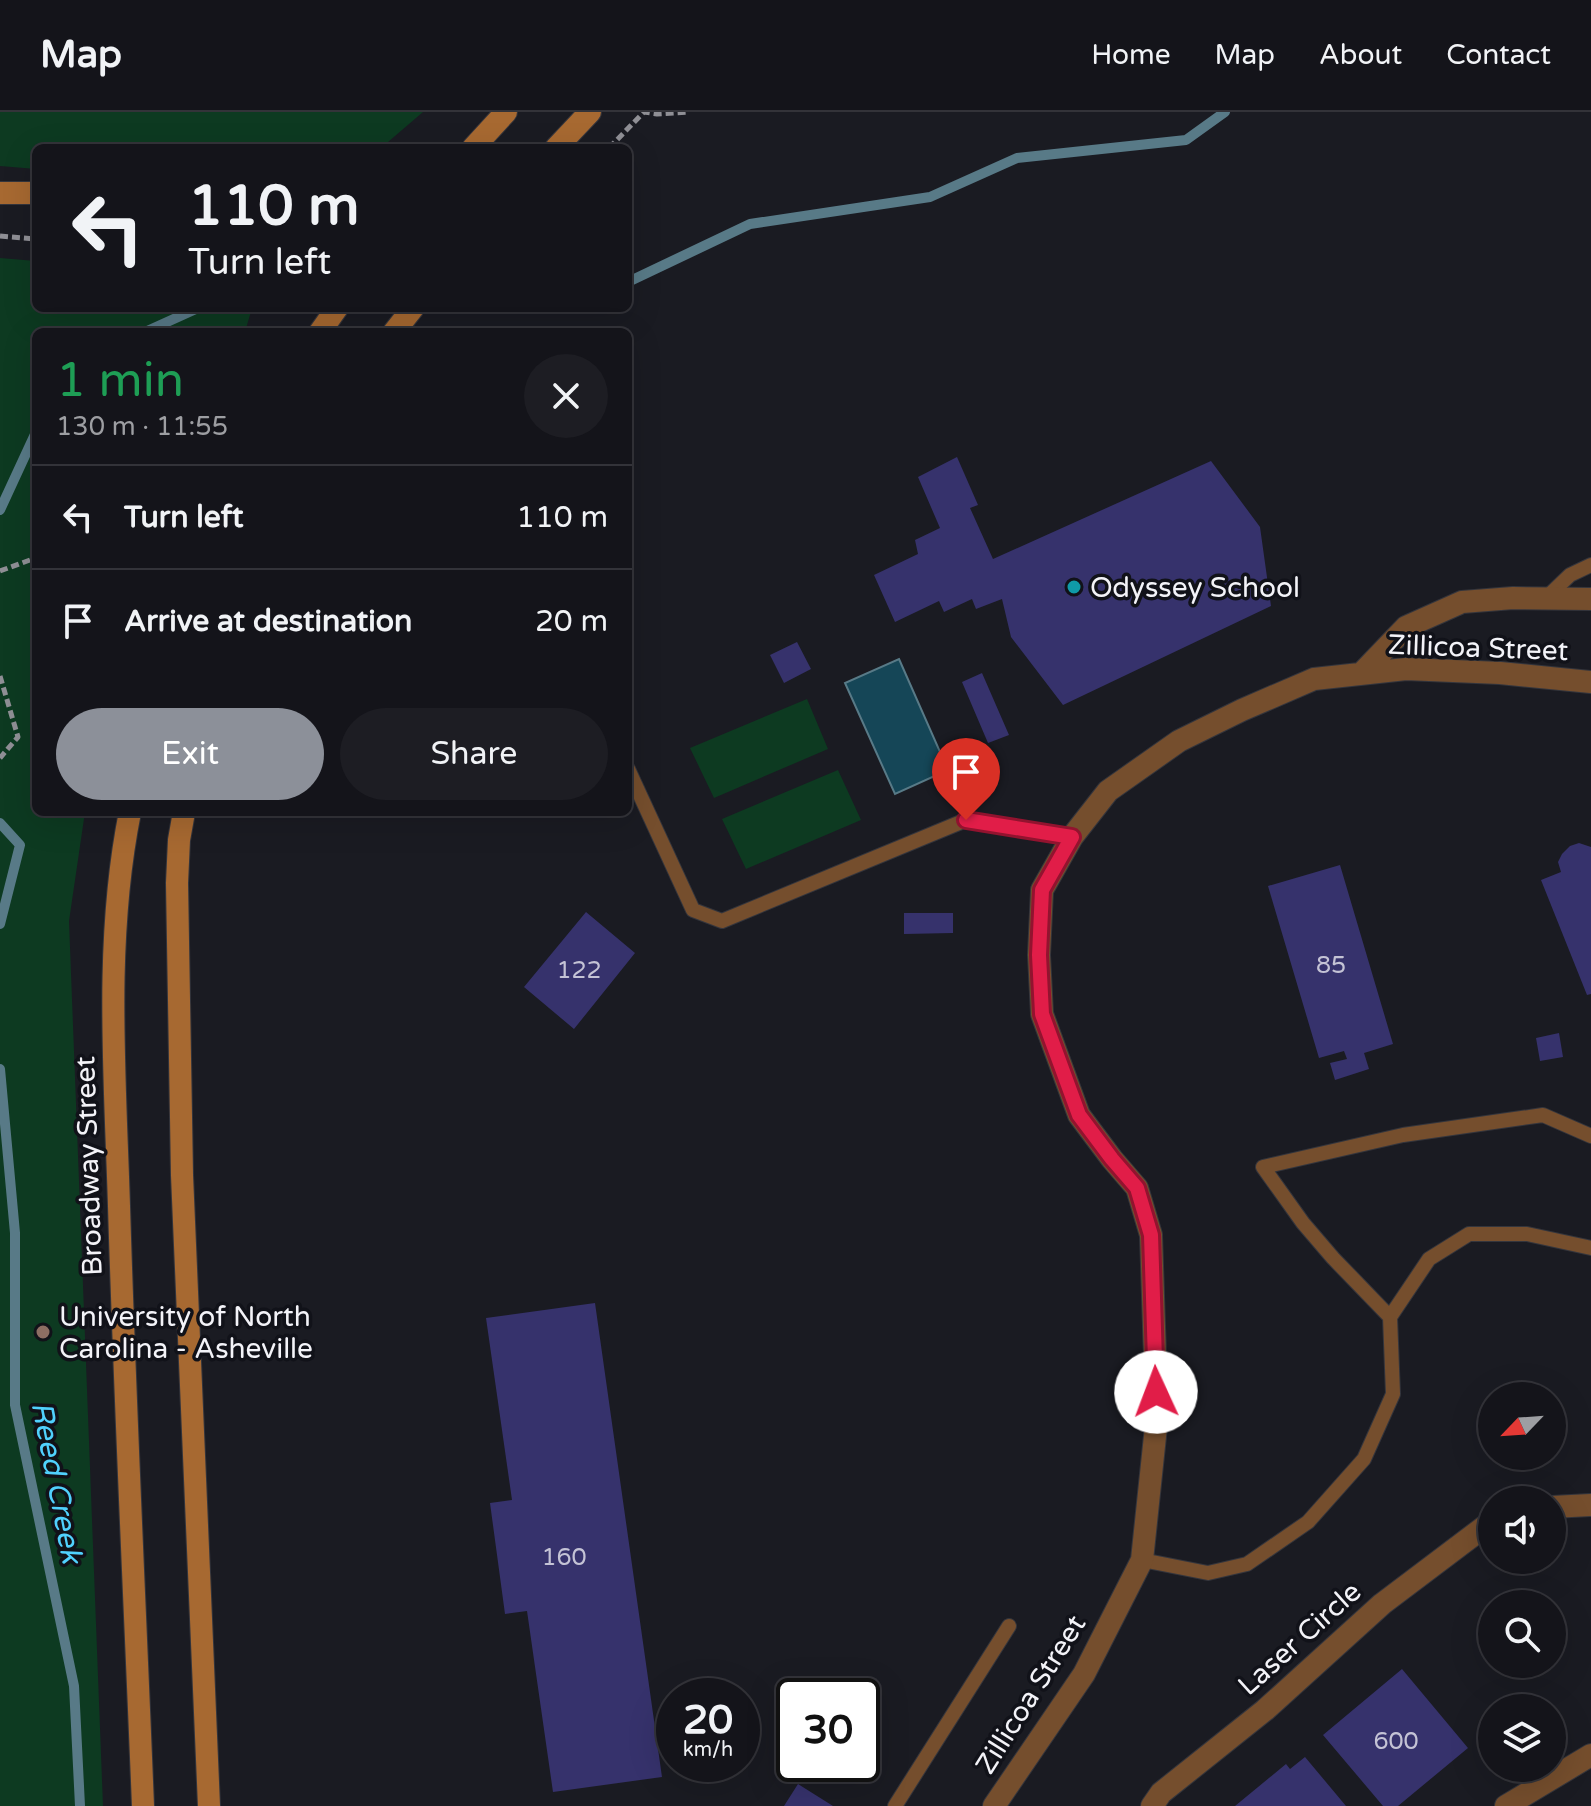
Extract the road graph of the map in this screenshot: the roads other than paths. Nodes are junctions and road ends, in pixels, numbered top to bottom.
1 (506, 112) edge
2 (590, 112) edge
3 (477, 144) edge
4 (560, 144) edge
5 (2, 193) edge
6 (32, 193) edge
7 (32, 202) edge
8 (410, 312) edge
9 (397, 328) edge
10 (1591, 565) edge
11 (1546, 598) junction
12 (1591, 599) edge
13 (1361, 674) junction
14 (1591, 682) edge
15 (632, 778) edge
16 (129, 816) edge
17 (183, 816) edge
18 (1072, 837) junction
19 (1591, 1136) edge
20 (1591, 1248) edge
21 (1390, 1317) junction
22 (1591, 1505) edge
23 (1566, 1506) edge
24 (1478, 1532) edge
25 (1142, 1560) junction
26 (1009, 1626) dead end
27 (1591, 1755) edge
28 (143, 1806) edge
29 (209, 1806) edge
30 (895, 1806) edge
31 (994, 1806) edge
32 (1152, 1806) edge
33 (1506, 1806) edge

1 - 3 main road
2 - 4 main road
5 - 6 main road
5 - 7 main road
8 - 9 main road
10 - 11 lane
11 - 12 street
11 - 13 street
13 - 14 street, Zillicoa Street
13 - 18 street, Zillicoa Street
15 - 18 lane
16 - 28 main road, Broadway Street
17 - 29 main road
18 - 25 street, Zillicoa Street
19 - 21 lane
20 - 21 lane
21 - 25 lane
22 - 23 street
24 - 32 street, Laser Circle
25 - 31 street, Zillicoa Street
26 - 30 lane
27 - 33 street

